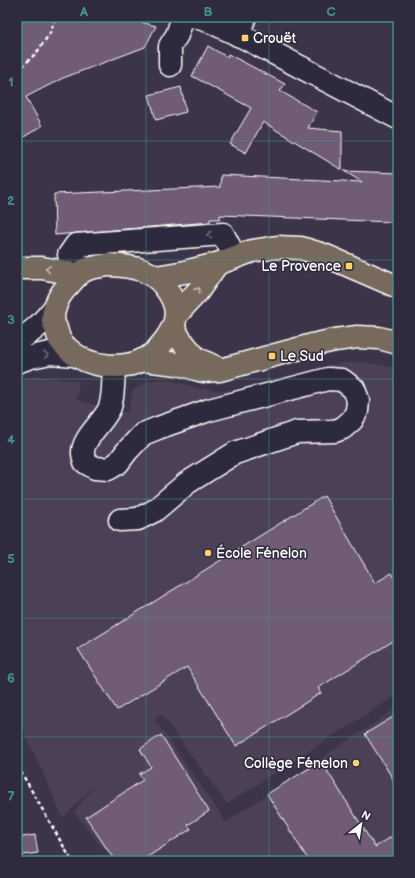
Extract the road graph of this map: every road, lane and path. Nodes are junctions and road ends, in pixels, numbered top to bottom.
1 (56, 17) edge
2 (184, 17) edge
3 (196, 17) edge
4 (242, 26) edge
5 (170, 65) dead end
6 (17, 72) edge
7 (398, 118) edge
8 (226, 260) junction
9 (17, 268) edge
10 (81, 273) junction
11 (156, 277) junction
12 (398, 287) edge
13 (55, 307) junction
14 (174, 321) junction
15 (17, 340) edge
16 (398, 343) edge
17 (75, 355) junction
18 (142, 360) junction
19 (17, 362) edge
20 (114, 366) junction
21 (220, 370) junction
22 (120, 520) dead end
23 (17, 765) edge
24 (72, 861) edge

1 - 6 path
2 - 5 street
3 - 4 street
4 - 7 street
8 -> 10 street
8 - 11 main road
8 - 12 main road
14 -> 8 main road
10 -> 9 main road
10 - 11 main road
10 - 13 main road
11 - 14 main road
13 - 15 street
13 - 17 main road
14 - 18 main road
14 - 21 main road
16 - 21 main road
19 -> 17 street
17 - 20 main road
18 - 20 main road
18 - 21 main road
20 - 22 street
23 - 24 path

